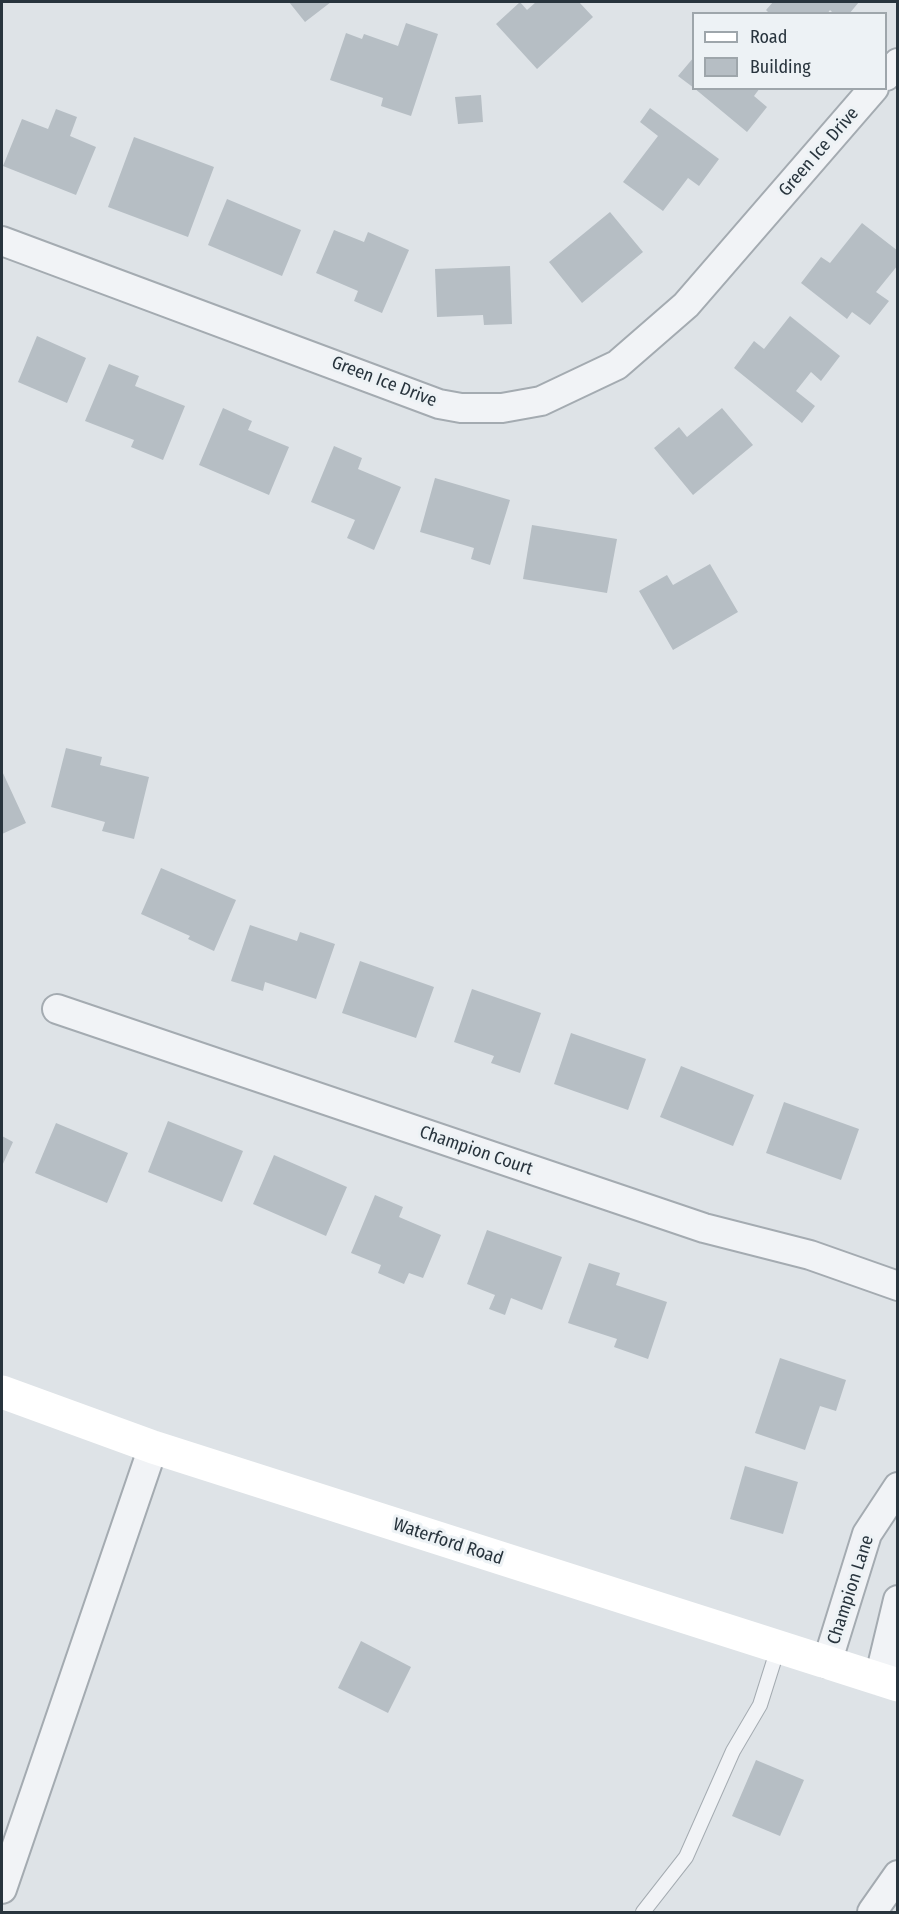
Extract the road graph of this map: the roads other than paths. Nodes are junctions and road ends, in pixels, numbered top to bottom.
1 (872, 90) edge
2 (2, 241) edge
3 (57, 1009) dead end
4 (897, 1286) edge
5 (2, 1392) edge
6 (153, 1447) junction
7 (897, 1488) edge
8 (897, 1600) edge
9 (778, 1648) junction
10 (827, 1663) junction
11 (888, 1682) edge
12 (897, 1875) edge
13 (2, 1889) edge
14 (644, 1912) edge
15 (872, 1912) edge

1 - 2 street, Green Ice Drive
3 - 4 street, Champion Court
5 - 6 main road, Waterford Road
6 - 9 main road, Waterford Road
6 - 13 street
7 - 10 street, Champion Lane
8 - 11 street
9 - 10 main road, Waterford Road
9 - 14 lane
10 - 11 main road, Waterford Road
12 - 15 street

